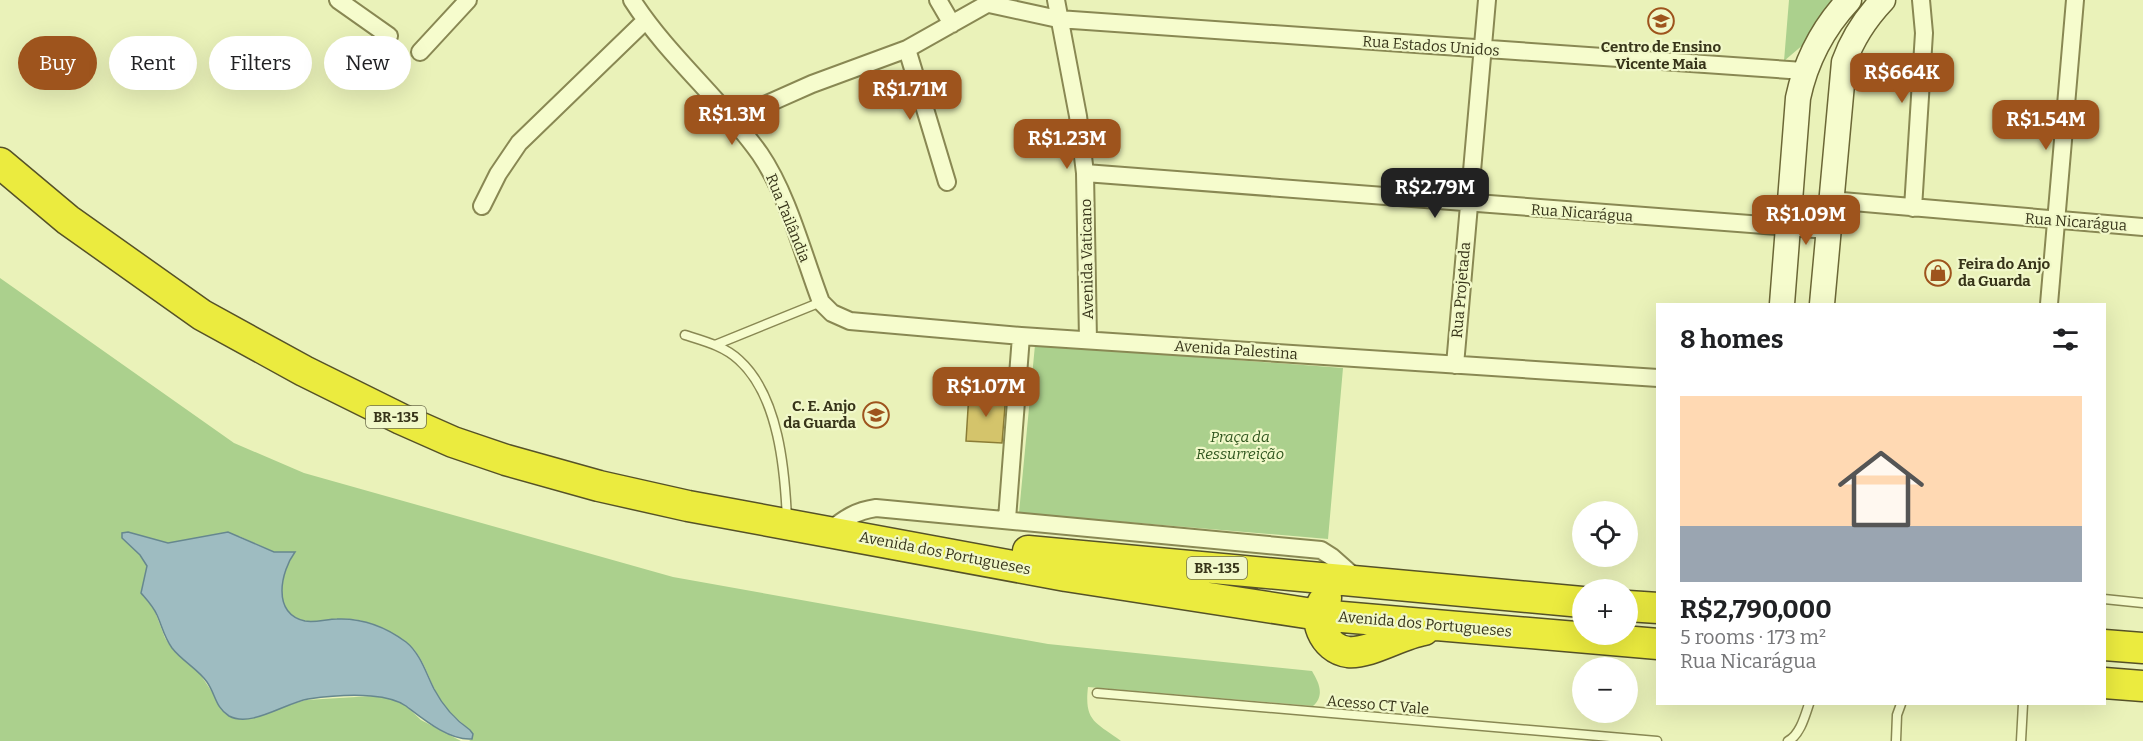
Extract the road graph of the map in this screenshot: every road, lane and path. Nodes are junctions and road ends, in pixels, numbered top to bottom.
1 (338, 0) edge
2 (468, 0) edge
3 (632, 0) edge
4 (938, 0) edge
5 (1056, 0) edge
6 (1487, 0) edge
7 (1849, 0) edge
8 (1883, 0) edge
9 (1921, 0) edge
10 (2075, 0) edge
11 (992, 2) edge
12 (1058, 19) junction
13 (645, 21) junction
14 (952, 24) junction
15 (389, 36) dead end
16 (907, 49) junction
17 (1483, 49) junction
18 (420, 52) dead end
19 (1804, 71) junction
20 (734, 118) junction
21 (0, 163) edge
22 (1085, 173) junction
23 (947, 182) dead end
24 (1830, 200) junction
25 (1468, 204) junction
26 (482, 206) dead end
27 (1913, 208) junction
28 (2058, 221) junction
29 (1788, 227) junction
30 (2143, 227) edge
31 (1828, 230) junction
32 (821, 302) junction
33 (1782, 303) edge
34 (1822, 303) edge
35 (2049, 303) edge
36 (685, 335) dead end
37 (1021, 336) junction
38 (1088, 340) junction
39 (715, 345) junction
40 (1455, 365) junction
41 (1656, 378) edge
42 (1007, 519) junction
43 (787, 524) junction
44 (841, 533) junction
45 (1359, 581) junction
46 (1485, 593) junction
47 (2106, 599) edge
48 (1572, 601) edge
49 (2143, 603) edge
50 (1638, 607) edge
51 (1656, 609) edge
52 (1319, 615) junction
53 (1656, 644) edge
54 (2106, 645) edge
55 (2143, 648) edge
56 (2106, 683) edge
57 (2143, 686) edge
58 (1097, 693) dead end
59 (1809, 705) edge
60 (1892, 705) edge
61 (1901, 705) edge
62 (2023, 705) edge
63 (1897, 715) junction
64 (1657, 741) edge
65 (1788, 741) edge
66 (1896, 741) edge
67 (2021, 741) edge

1 - 15 street
2 - 18 street
3 - 13 street, Rua Tailândia
4 - 14 street
5 - 12 street, Avenida Vaticano
6 - 17 street, Rua Projetada
7 - 19 main road
8 - 24 main road
9 - 27 street
10 - 28 street
11 - 12 street, Rua Estados Unidos
11 - 14 street
12 - 17 street, Rua Estados Unidos
12 - 22 street, Avenida Vaticano
13 - 20 street, Rua Tailândia
13 - 26 street
14 - 16 street
16 - 20 street
16 - 23 street
17 - 19 street, Rua Estados Unidos
17 - 25 street, Rua Projetada
19 - 29 main road
20 - 32 street, Rua Tailândia
21 - 43 highway, BR-135
22 - 25 street, Rua Nicarágua
22 - 38 street, Avenida Vaticano
24 - 27 street, Rua Nicarágua
24 - 31 main road
25 - 29 street, Rua Nicarágua
25 - 40 street, Rua Projetada
27 - 28 street, Rua Nicarágua
28 - 30 street, Rua Nicarágua
28 - 35 street
29 - 31 street, Rua Nicarágua
29 - 33 main road
31 - 34 main road
32 - 37 street, Avenida Palestina
32 - 39 lane
36 - 39 lane
37 - 38 street, Avenida Palestina
37 - 42 street
38 - 40 street, Avenida Palestina
39 - 43 lane
40 - 41 street, Avenida Palestina
42 - 44 street
42 - 45 street
43 - 44 highway, BR-135
44 - 45 highway, Avenida dos Portugueses / BR-135
44 - 52 highway, Avenida dos Portugueses / BR-135
45 - 46 highway, Avenida dos Portugueses / BR-135
46 - 48 highway, Avenida dos Portugueses / BR-135
46 - 52 highway
47 - 49 lane
50 - 51 highway
52 - 53 highway, Avenida dos Portugueses
54 - 55 highway
56 - 57 highway
58 - 64 lane, Acesso CT Vale
59 - 65 lane
60 - 63 lane
61 - 63 lane
62 - 67 lane
63 - 66 lane

